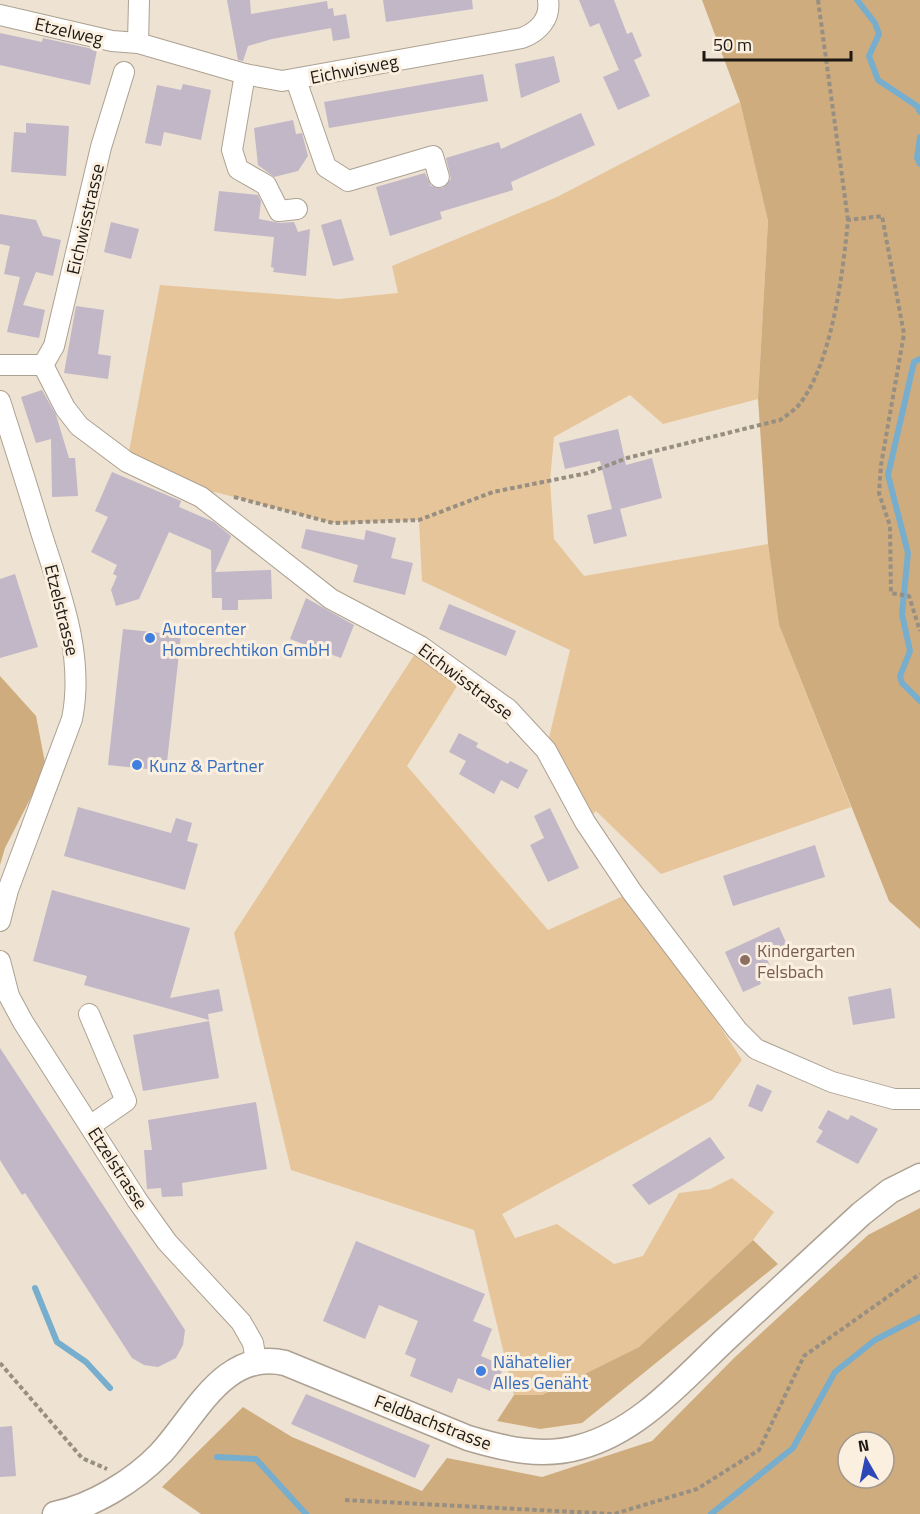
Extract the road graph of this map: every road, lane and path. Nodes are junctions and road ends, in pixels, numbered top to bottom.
1 (139, 0) edge
2 (548, 0) edge
3 (818, 0) edge
4 (0, 15) edge
5 (138, 44) junction
6 (124, 72) dead end
7 (245, 74) junction
8 (296, 80) junction
9 (440, 177) dead end
10 (297, 209) dead end
11 (848, 220) junction
12 (0, 365) edge
13 (43, 365) junction
14 (0, 401) edge
15 (201, 497) junction
16 (920, 631) edge
17 (0, 921) edge
18 (0, 962) edge
19 (89, 1014) dead end
20 (920, 1100) edge
21 (90, 1126) junction
22 (920, 1176) edge
23 (920, 1274) edge
24 (256, 1361) junction
25 (0, 1363) edge
26 (116, 1473) dead end
27 (345, 1500) dead end
28 (55, 1514) edge

1 - 5 street
2 - 8 street, Eichwisweg
3 - 11 path
4 - 5 street, Etzelweg
5 - 7 street, Eichwisweg
6 - 13 street, Eichwisstrasse
7 - 8 street, Eichwisweg
7 - 10 street
8 - 9 street
11 - 15 path
11 - 16 path
12 - 13 street
13 - 15 street, Eichwisstrasse
14 - 17 street, Etzelstrasse
15 - 20 street, Eichwisstrasse
18 - 21 street, Etzelstrasse
19 - 21 street
21 - 24 street, Etzelstrasse
22 - 24 main road, Feldbachstrasse
23 - 27 path
24 - 28 main road, Feldbachstrasse
25 - 26 path

